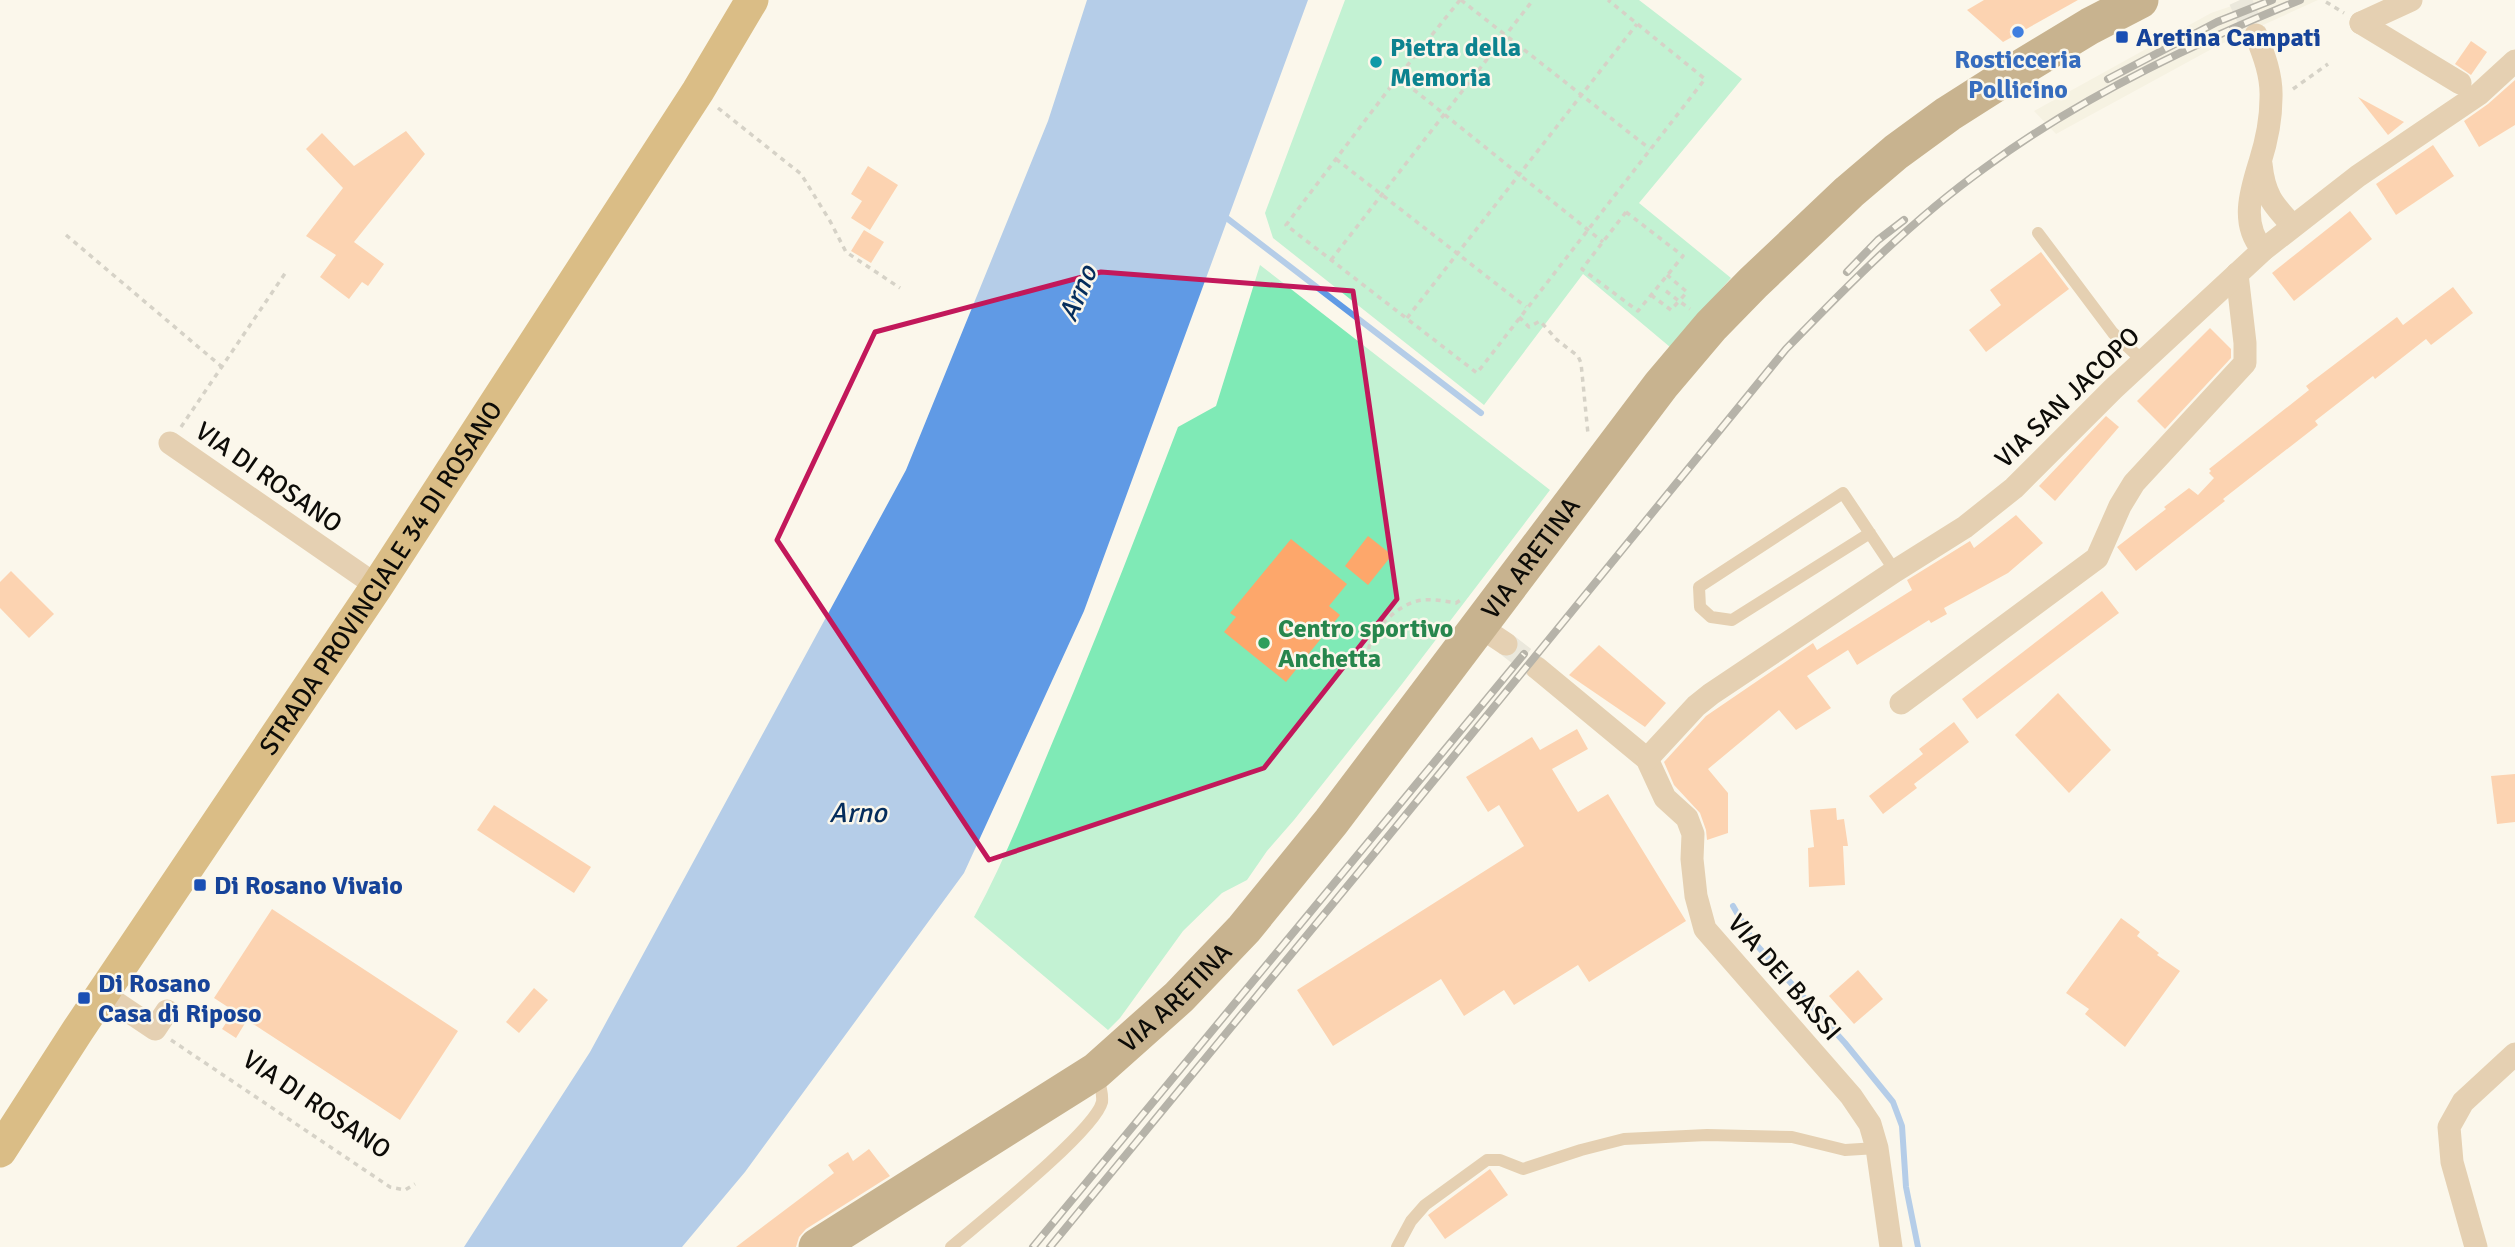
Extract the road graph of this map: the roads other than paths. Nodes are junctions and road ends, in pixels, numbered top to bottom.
1 (752, 0) edge
2 (2140, 0) edge
3 (2411, 0) edge
4 (2256, 35) tunnel mouth
5 (2515, 61) edge
6 (2460, 83) dead end
7 (2260, 161) junction
8 (2292, 226) junction
9 (2038, 233) dead end
10 (2263, 250) junction
11 (2237, 274) junction
12 (2143, 361) junction
13 (170, 443) road end
14 (1870, 533) junction
15 (1895, 571) junction
16 (377, 586) junction
17 (1537, 668) tunnel mouth
18 (1901, 703) dead end
19 (1647, 759) junction
20 (103, 995) junction
21 (161, 1020) road end
22 (2515, 1054) edge
23 (1096, 1071) junction
24 (1877, 1148) junction
25 (0, 1151) edge
26 (817, 1247) edge
27 (951, 1247) edge
28 (1397, 1247) edge
29 (1891, 1247) edge
30 (2476, 1247) edge

1 - 16 main road, STRADA PROVINCIALE 34 DI ROSANO
2 - 23 main road, VIA ARETINA
3 - 6 street
4 - 7 street
5 - 8 street, VIA SAN JACOPO
7 - 8 street
7 - 10 street
8 - 10 street, VIA SAN JACOPO
9 - 12 lane
10 - 11 street, VIA SAN JACOPO
11 - 12 street, VIA SAN JACOPO
11 - 18 street
12 - 15 street, VIA SAN JACOPO
13 - 16 street, VIA DI ROSANO
14 - 14 lane
14 - 15 lane
15 - 19 street, VIA SAN JACOPO
16 - 20 main road, STRADA PROVINCIALE 34 DI ROSANO
17 - 19 street, VIA DEI BASSI
19 - 24 street, VIA DEI BASSI
20 - 21 street
20 - 25 main road, STRADA PROVINCIALE 34 DI ROSANO
22 - 30 street
23 - 26 main road, VIA ARETINA
23 - 27 lane
24 - 28 lane
24 - 29 street, VIA DEI BASSI

